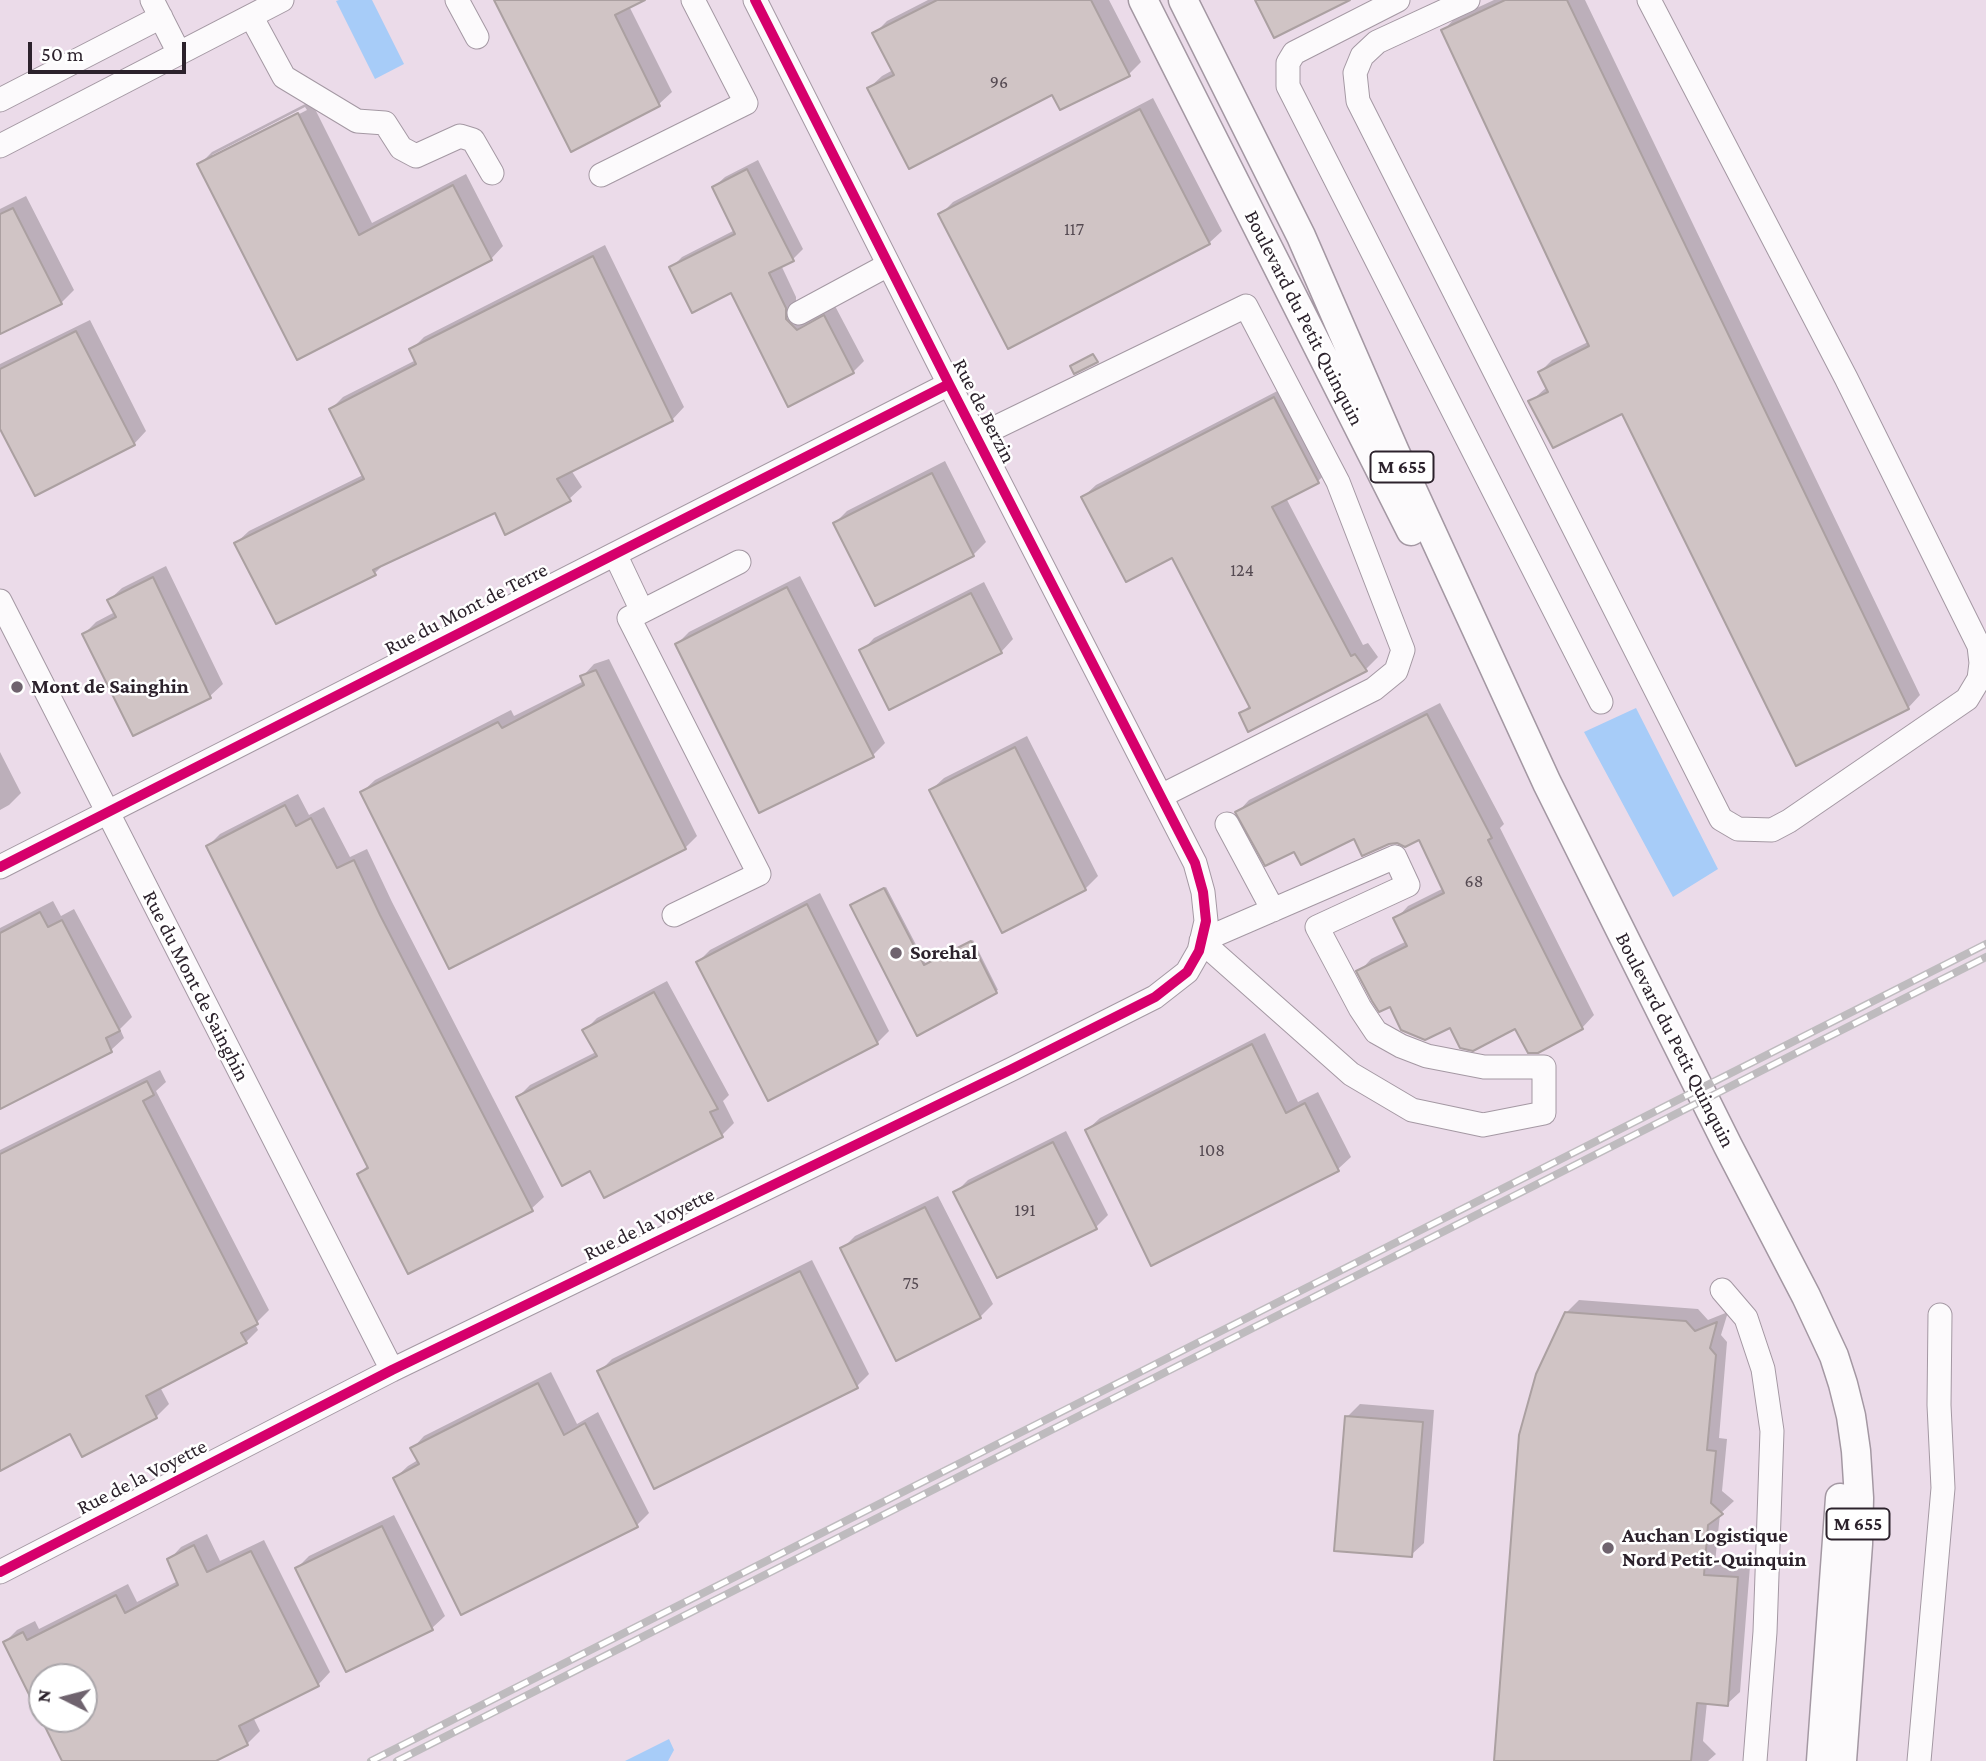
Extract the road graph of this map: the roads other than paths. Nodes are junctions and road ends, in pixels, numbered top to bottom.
1 (282, 0) edge
2 (457, 0) edge
3 (694, 0) edge
4 (755, 0) edge
5 (1143, 0) edge
6 (1183, 0) edge
7 (1398, 0) edge
8 (1649, 0) edge
9 (1465, 1) edge
10 (156, 9) edge
11 (251, 16) junction
12 (477, 37) dead end
13 (179, 53) junction
14 (0, 100) edge
15 (0, 146) edge
16 (492, 173) dead end
17 (601, 175) dead end
18 (888, 265) junction
19 (799, 313) dead end
20 (949, 384) junction
21 (976, 437) junction
22 (615, 554) junction
23 (739, 562) dead end
24 (0, 601) edge
25 (642, 611) junction
26 (1601, 702) dead end
27 (1547, 783) junction
28 (1161, 796) junction
29 (107, 813) junction
30 (1227, 824) dead end
31 (1183, 839) joint
32 (0, 867) edge
33 (1273, 910) junction
34 (674, 915) dead end
35 (1202, 941) junction
36 (1722, 1290) dead end
37 (1806, 1296) junction
38 (1940, 1315) dead end
39 (392, 1370) junction
40 (0, 1572) edge
41 (1755, 1761) edge
42 (1821, 1761) edge
43 (1842, 1761) edge
44 (1919, 1761) edge

1 - 11 street
2 - 12 street
3 - 17 street
4 - 18 street, Rue de Berzin
5 - 27 main road, Boulevard du Petit Quinquin / M 655
6 - 27 main road, Boulevard du Petit Quinquin / M 655
7 - 26 street
8 - 9 street
10 - 13 street
10 - 14 street
11 - 13 street
11 - 16 street
13 - 15 street
18 - 19 street
18 - 20 street, Rue de Berzin
20 - 21 street, Rue de Berzin
20 - 22 street, Rue du Mont de Terre
21 - 28 street, Rue de Berzin
21 - 28 street
22 - 25 street
22 - 29 street, Rue du Mont de Terre
23 - 25 street
24 - 29 street, Rue du Mont de Sainghin
25 - 34 street
27 - 37 main road, Boulevard du Petit Quinquin / M 655
28 - 31 street, Rue de Berzin
29 - 32 street, Rue du Mont de Terre
29 - 39 street, Rue du Mont de Sainghin
30 - 33 street
31 - 35 street, Rue de la Voyette
33 - 35 street
33 - 35 street
35 - 39 street, Rue de la Voyette
36 - 41 street
37 - 42 main road, Boulevard du Petit Quinquin / M 655
37 - 43 main road, Boulevard du Petit Quinquin / M 655
38 - 44 street
39 - 40 street, Rue de la Voyette

